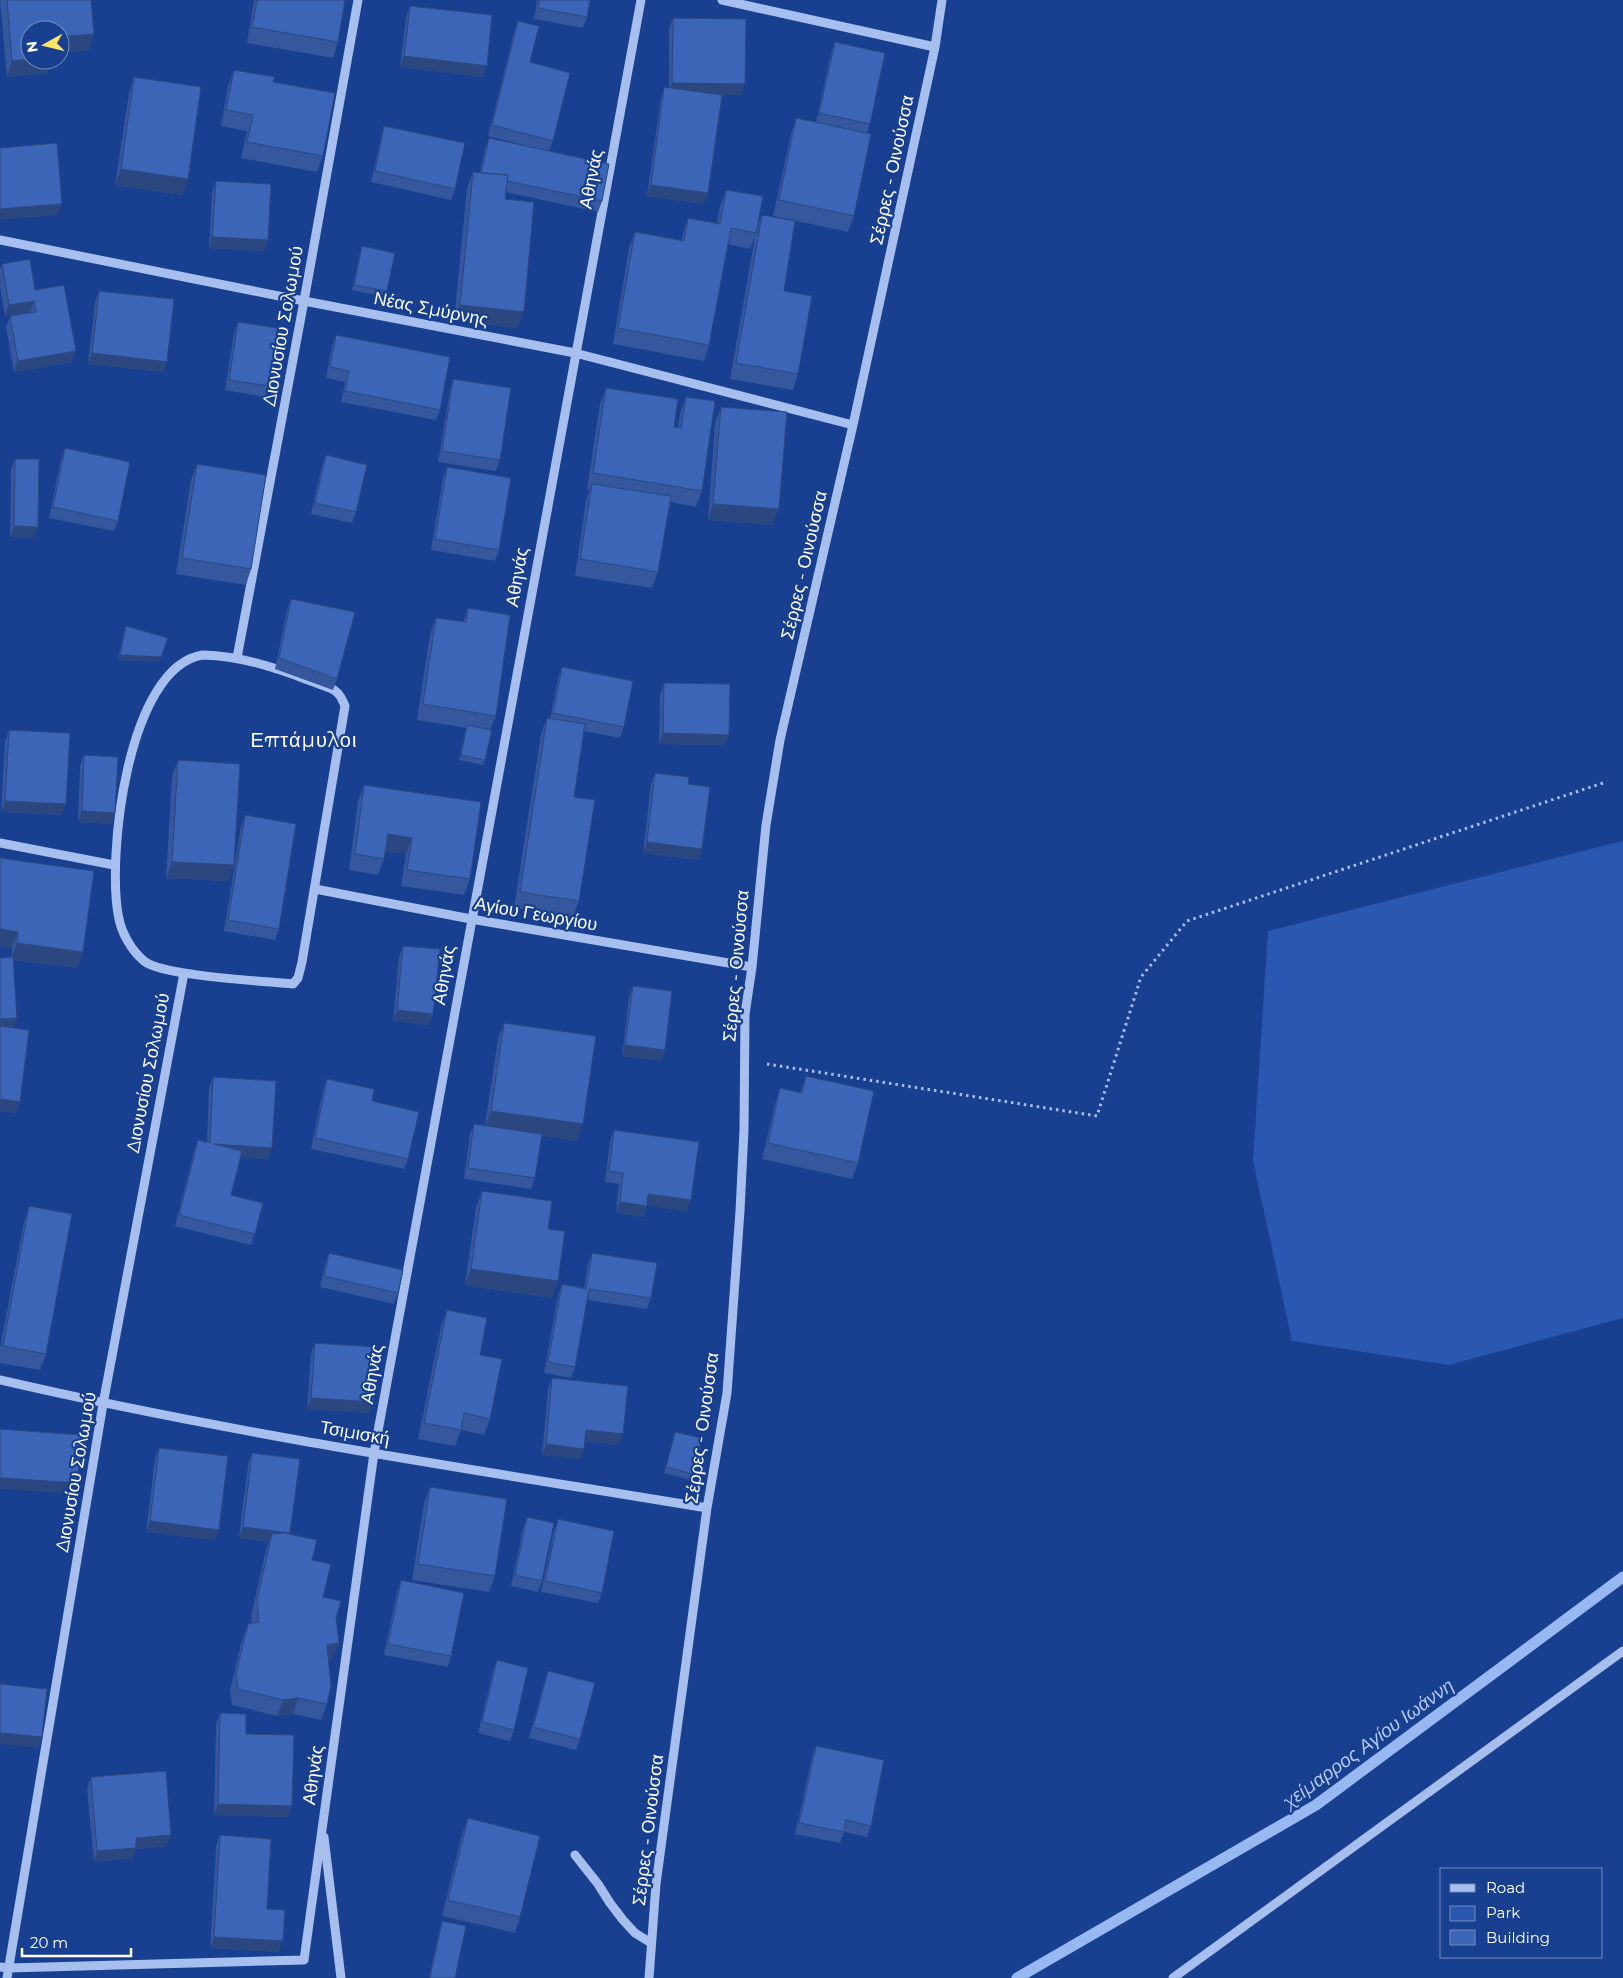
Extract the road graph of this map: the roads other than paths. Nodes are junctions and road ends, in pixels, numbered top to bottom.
1 (358, 0) edge
2 (641, 0) edge
3 (722, 0) edge
4 (942, 0) edge
5 (935, 47) junction
6 (0, 240) edge
7 (304, 301) junction
8 (575, 353) junction
9 (853, 425) junction
10 (237, 658) junction
11 (0, 843) edge
12 (114, 865) junction
13 (315, 888) junction
14 (471, 919) junction
15 (752, 967) junction
16 (184, 973) junction
17 (0, 1380) edge
18 (103, 1404) junction
19 (374, 1453) junction
20 (707, 1508) junction
21 (1623, 1651) edge
22 (323, 1824) junction
23 (575, 1855) dead end
24 (651, 1943) junction
25 (4, 1967) edge
26 (7, 1978) edge
27 (341, 1978) edge
28 (649, 1978) edge
29 (1174, 1978) edge

1 - 7 street, Διονυσίου Σολωμού
2 - 8 street, Αθηνάς
3 - 5 street
4 - 5 street, Σέρρες - Οινούσσα
5 - 9 street, Σέρρες - Οινούσσα
6 - 7 street, Νέας Σμύρνης
7 - 8 street, Νέας Σμύρνης
7 - 10 street, Διονυσίου Σολωμού
8 - 9 street, Νέας Σμύρνης
8 - 14 street, Αθηνάς
9 - 15 street, Σέρρες - Οινούσσα
10 - 12 street
10 - 13 street
11 - 12 street
12 - 16 street
13 - 14 street, Αγίου Γεωργίου
13 - 16 street
14 - 15 street, Αγίου Γεωργίου
14 - 19 street, Αθηνάς
15 - 20 street, Σέρρες - Οινούσσα
16 - 18 street, Διονυσίου Σολωμού
17 - 18 street, Τσιμισκή
18 - 19 street, Τσιμισκή
18 - 25 street, Διονυσίου Σολωμού
19 - 20 street, Τσιμισκή
19 - 22 street, Αθηνάς
20 - 24 street, Σέρρες - Οινούσσα
21 - 29 street
22 - 25 street, Αθηνάς
22 - 27 street
23 - 24 street
24 - 28 street, Σέρρες - Οινούσσα
25 - 26 street, Διονυσίου Σολωμού

